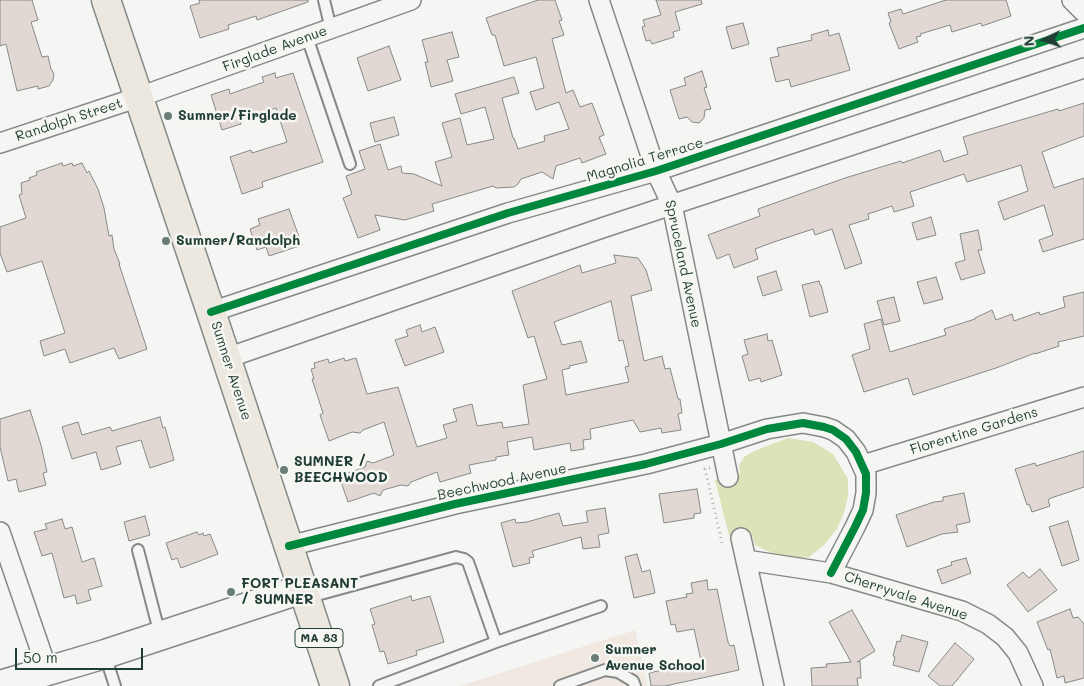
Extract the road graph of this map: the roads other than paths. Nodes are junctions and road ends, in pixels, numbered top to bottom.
1 (106, 0) edge
2 (324, 0) edge
3 (411, 0) edge
4 (599, 0) edge
5 (1072, 0) edge
6 (1084, 12) edge
7 (1084, 28) edge
8 (331, 29) junction
9 (307, 37) junction
10 (1084, 68) edge
11 (139, 97) junction
12 (0, 143) edge
13 (350, 164) dead end
14 (656, 171) junction
15 (672, 205) junction
16 (211, 312) junction
17 (227, 358) junction
18 (1084, 396) edge
19 (721, 444) junction
20 (863, 465) junction
21 (727, 471) road end
22 (0, 532) edge
23 (741, 538) dead end
24 (289, 546) junction
25 (138, 550) dead end
26 (746, 560) junction
27 (831, 573) junction
28 (304, 594) junction
29 (601, 606) dead end
30 (160, 636) junction
31 (496, 642) junction
32 (105, 654) junction
33 (48, 672) junction
34 (1, 681) edge
35 (115, 686) edge
36 (335, 686) edge
37 (379, 686) edge
38 (560, 686) edge
39 (634, 686) edge
40 (774, 686) edge
41 (1033, 686) edge

1 - 11 main road, Sumner Avenue / MA 83
2 - 8 lane
3 - 8 street, Firglade Avenue
4 - 14 street, Spruceland Avenue
5 - 6 street
7 - 14 street, Magnolia Terrace
8 - 9 street, Firglade Avenue
9 - 11 street, Firglade Avenue
9 - 13 lane
10 - 15 street
11 - 12 street, Randolph Street
11 - 16 main road, Sumner Avenue / MA 83
14 - 15 street, Spruceland Avenue
14 - 16 street, Magnolia Terrace
15 - 17 street
15 - 19 street, Spruceland Avenue
16 - 17 main road, Sumner Avenue / MA 83
17 - 24 main road, Sumner Avenue / MA 83
18 - 20 street, Florentine Gardens
19 - 20 street, Beechwood Avenue
19 - 21 street, Spruceland Avenue
19 - 24 street, Beechwood Avenue
20 - 27 street
22 - 33 street
23 - 26 street
24 - 28 main road, Sumner Avenue / MA 83
25 - 30 lane
26 - 27 street, Cherryvale Avenue
26 - 40 street
27 - 41 street, Cherryvale Avenue
28 - 30 street
28 - 31 lane
28 - 36 main road, Sumner Avenue / MA 83
29 - 31 lane
30 - 32 street
31 - 37 lane
32 - 33 street
32 - 35 lane
33 - 34 street
38 - 39 lane

